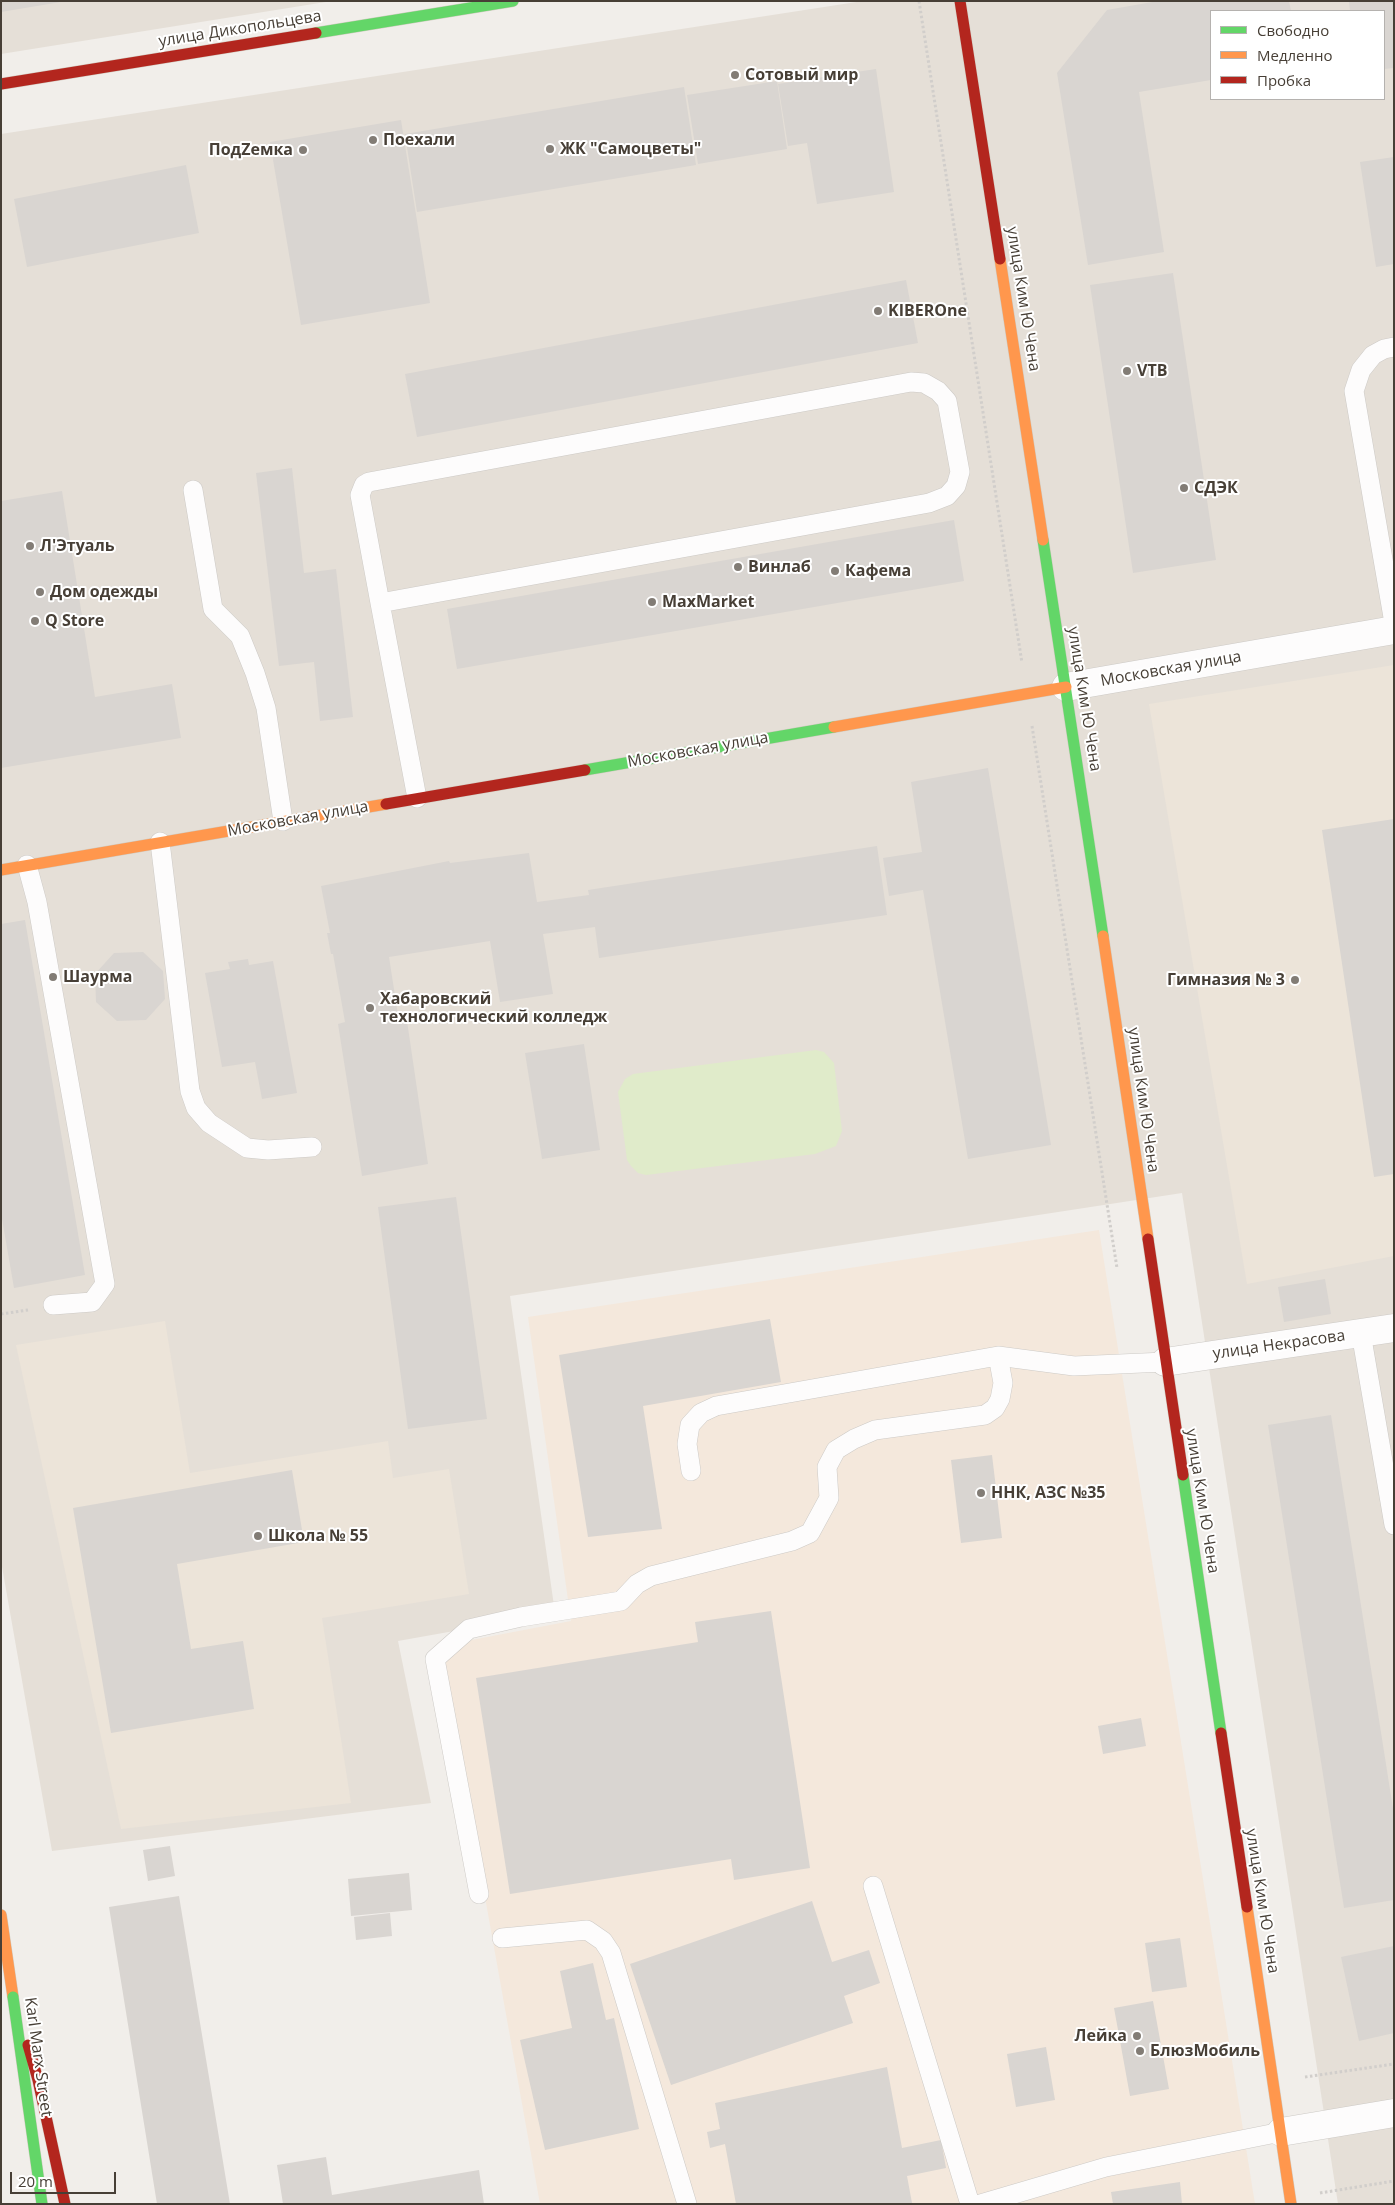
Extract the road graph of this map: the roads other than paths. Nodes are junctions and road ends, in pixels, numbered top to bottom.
1 (514, 1) edge
2 (960, 1) edge
3 (417, 9) edge
4 (1, 84) edge
5 (1394, 348) edge
6 (194, 490) dead end
7 (380, 603) junction
8 (1394, 623) edge
9 (1394, 630) edge
10 (1066, 687) junction
11 (417, 798) junction
12 (283, 821) junction
13 (160, 842) junction
14 (27, 865) junction
15 (1, 870) edge
16 (312, 1147) dead end
17 (53, 1305) dead end
18 (1394, 1328) edge
19 (1361, 1334) junction
20 (998, 1356) junction
21 (1165, 1362) junction
22 (691, 1471) dead end
23 (1390, 1480) edge
24 (1394, 1525) edge
25 (873, 1886) dead end
26 (479, 1894) dead end
27 (1, 1915) edge
28 (502, 1938) dead end
29 (13, 1997) junction
30 (1394, 2113) edge
31 (1281, 2132) junction
32 (1291, 2201) edge
33 (42, 2204) edge
34 (65, 2204) edge
35 (687, 2204) edge
36 (970, 2204) edge
37 (980, 2204) edge

1 - 3 street, улица Дикопольцева
2 - 10 street, улица Ким Ю Чена
3 - 4 street, улица Дикопольцева
5 - 8 lane
6 - 12 lane
7 - 7 lane
7 - 11 lane
9 - 10 street, Московская улица
10 - 11 street, Московская улица
10 - 21 street, улица Ким Ю Чена
11 - 12 street, Московская улица
12 - 13 street, Московская улица
13 - 14 street, Московская улица
13 - 16 lane
14 - 15 street, Московская улица
14 - 17 lane
18 - 19 street, улица Некрасова
19 - 21 street, улица Некрасова
19 - 23 lane
20 - 21 lane
20 - 22 lane
20 - 26 lane
21 - 31 street, улица Ким Ю Чена
23 - 24 lane
25 - 36 lane
27 - 29 street, Karl Marx Street
28 - 35 lane
29 - 33 street, Karl Marx Street, bridge
29 - 34 street, bridge
30 - 31 street
31 - 32 street, улица Ким Ю Чена
31 - 37 lane

